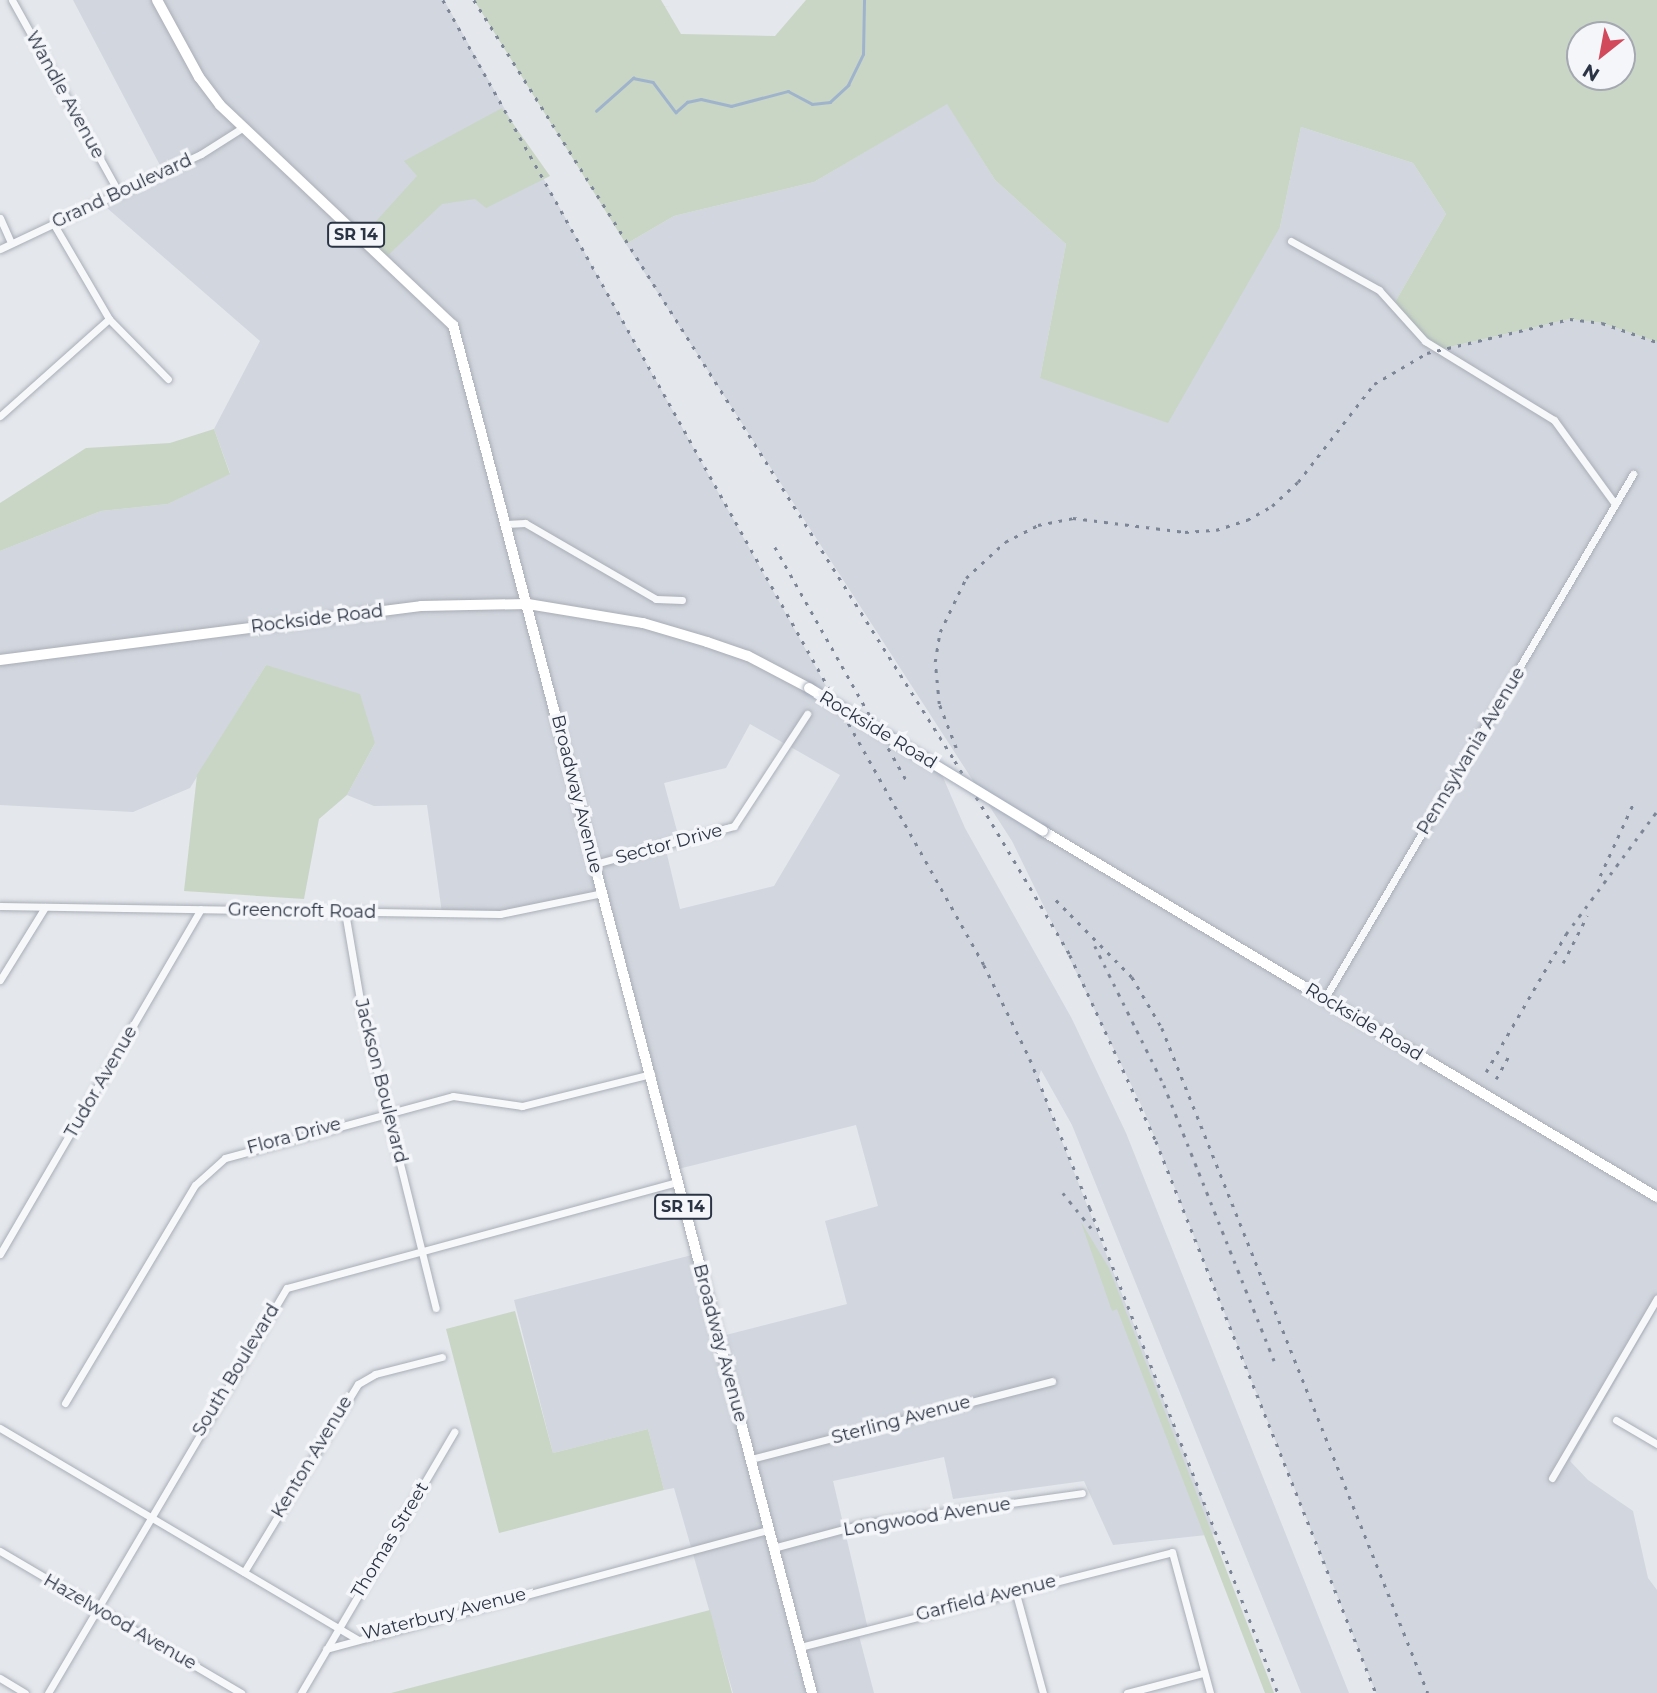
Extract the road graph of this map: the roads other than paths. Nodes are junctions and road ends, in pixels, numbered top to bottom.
1 (12, 0) edge
2 (156, 0) edge
3 (242, 128) junction
4 (118, 191) junction
5 (0, 218) edge
6 (53, 223) junction
7 (1291, 241) dead end
8 (11, 243) junction
9 (0, 249) edge
10 (109, 319) junction
11 (168, 379) dead end
12 (0, 416) edge
13 (1633, 474) dead end
14 (1615, 504) junction
15 (506, 524) junction
16 (682, 600) dead end
17 (528, 604) junction
18 (0, 660) edge
19 (807, 714) dead end
20 (595, 864) junction
21 (602, 893) junction
22 (0, 906) edge
23 (45, 907) junction
24 (201, 909) junction
25 (345, 912) junction
26 (0, 980) edge
27 (1325, 998) junction
28 (651, 1074) junction
29 (388, 1112) junction
30 (677, 1182) junction
31 (1657, 1197) edge
32 (422, 1249) junction
33 (0, 1254) edge
34 (1657, 1298) edge
35 (436, 1308) dead end
36 (442, 1357) dead end
37 (1052, 1381) dead end
38 (65, 1402) dead end
39 (1616, 1420) dead end
40 (0, 1429) edge
41 (454, 1432) dead end
42 (1657, 1444) edge
43 (751, 1459) junction
44 (1552, 1478) dead end
45 (1082, 1493) dead end
46 (148, 1517) junction
47 (768, 1530) junction
48 (773, 1548) junction
49 (0, 1551) edge
50 (244, 1572) junction
51 (1016, 1590) junction
52 (96, 1608) junction
53 (338, 1627) junction
54 (357, 1639) junction
55 (800, 1647) junction
56 (326, 1649) junction
57 (1203, 1673) junction
58 (0, 1678) edge
59 (25, 1693) edge
60 (47, 1693) edge
61 (241, 1693) edge
62 (301, 1693) edge
63 (812, 1693) edge
64 (1043, 1693) edge
65 (1128, 1693) edge
66 (1210, 1693) edge

1 - 4 street, Wandle Avenue
2 - 3 main road, Broadway Avenue / SR 14
3 - 4 street, Grand Boulevard
3 - 15 main road, Broadway Avenue / SR 14
4 - 6 street, Grand Boulevard
5 - 8 street
6 - 8 street, Grand Boulevard
6 - 10 street
7 - 14 street
8 - 9 street, Grand Boulevard
10 - 11 street
10 - 12 street
13 - 14 street, Pennsylvania Avenue
14 - 27 street, Pennsylvania Avenue
15 - 16 street
15 - 17 main road, Broadway Avenue / SR 14
17 - 18 main road, Rockside Road
17 - 20 main road, Broadway Avenue / SR 14
17 - 27 main road, Rockside Road, bridge
19 - 20 street, Sector Drive
20 - 21 main road, Broadway Avenue / SR 14
21 - 25 street, Greencroft Road
21 - 28 main road, Broadway Avenue / SR 14
22 - 23 street, Greencroft Road
23 - 24 street, Greencroft Road
23 - 26 street
24 - 25 street, Greencroft Road
24 - 33 street, Tudor Avenue
25 - 29 street, Jackson Boulevard
27 - 31 main road, Rockside Road
28 - 29 street, Flora Drive
28 - 30 main road, Broadway Avenue / SR 14
29 - 32 street, Jackson Boulevard
29 - 38 street, Flora Drive
30 - 32 street, South Boulevard
30 - 43 main road, Broadway Avenue / SR 14
32 - 35 street, Jackson Boulevard
32 - 46 street, South Boulevard
34 - 44 street
36 - 50 street, Kenton Avenue
37 - 43 street, Sterling Avenue
39 - 42 street
40 - 46 street, Waterbury Avenue
41 - 53 street, Thomas Street
43 - 47 main road, Broadway Avenue / SR 14
45 - 48 street, Longwood Avenue
46 - 50 street, Waterbury Avenue
46 - 52 street, South Boulevard
47 - 48 main road, Broadway Avenue / SR 14
47 - 54 street, Waterbury Avenue
48 - 55 main road, Broadway Avenue / SR 14
49 - 52 street, Hazelwood Avenue
50 - 53 street, Waterbury Avenue
51 - 55 street, Garfield Avenue
51 - 57 street, Garfield Avenue
51 - 64 street
52 - 60 street, South Boulevard
52 - 61 street, Hazelwood Avenue
53 - 54 street, Waterbury Avenue
53 - 56 street, Thomas Street
54 - 56 street
55 - 63 main road, Broadway Avenue / SR 14
56 - 62 street, Thomas Street
57 - 65 street
57 - 66 street
58 - 59 street

